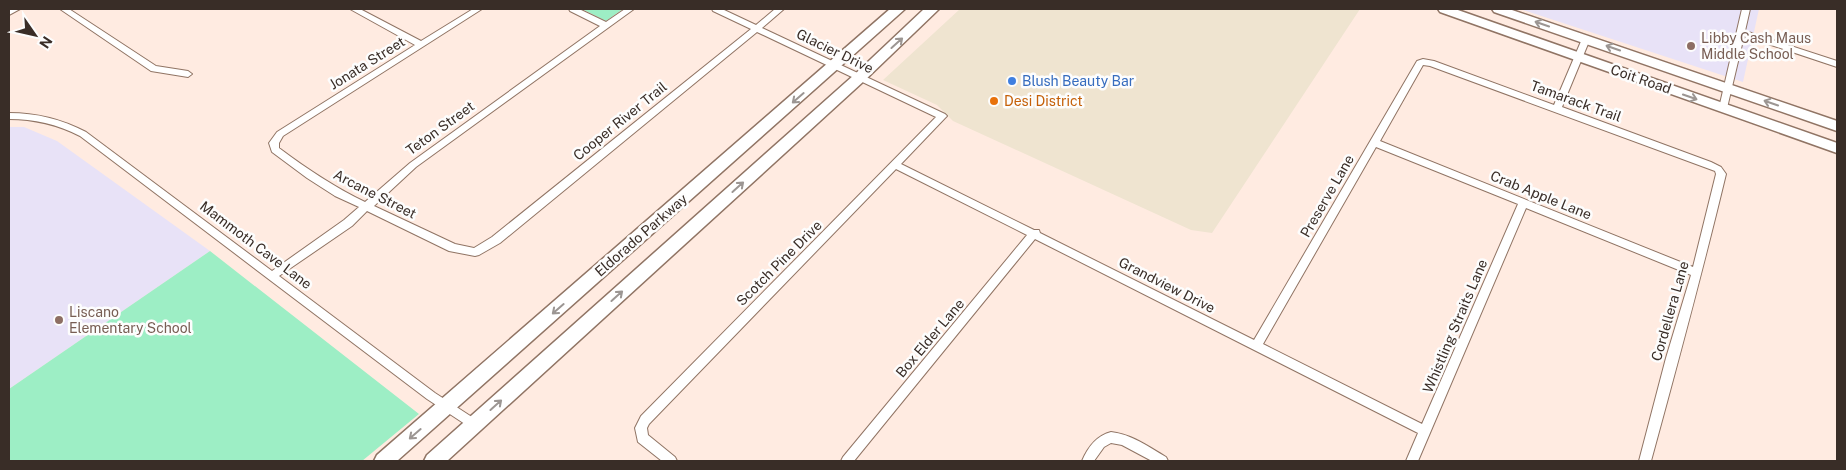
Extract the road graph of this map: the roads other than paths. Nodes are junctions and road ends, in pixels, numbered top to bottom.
1 (16, 9) edge
2 (64, 9) edge
3 (354, 9) edge
4 (478, 9) edge
5 (572, 9) edge
6 (630, 9) edge
7 (716, 9) edge
8 (780, 9) edge
9 (898, 9) edge
10 (932, 9) edge
11 (1444, 9) edge
12 (1498, 9) edge
13 (1746, 9) edge
14 (9, 12) edge
15 (606, 26) junction
16 (756, 28) junction
17 (1740, 32) junction
18 (1586, 39) junction
19 (422, 45) junction
20 (1578, 57) junction
21 (1423, 62) joint
22 (1837, 64) edge
23 (835, 66) junction
24 (188, 74) dead end
25 (859, 78) junction
26 (1728, 88) junction
27 (1557, 108) junction
28 (1723, 108) junction
29 (9, 116) edge
30 (942, 116) joint
31 (1837, 126) edge
32 (1374, 142) junction
33 (274, 143) joint
34 (1837, 148) edge
35 (896, 165) junction
36 (1718, 169) joint
37 (1524, 202) junction
38 (366, 206) junction
39 (1034, 233) junction
40 (475, 252) joint
41 (1697, 273) junction
42 (272, 276) junction
43 (1256, 346) junction
44 (446, 407) junction
45 (474, 425) junction
46 (1426, 431) junction
47 (384, 461) edge
48 (434, 461) edge
49 (671, 461) edge
50 (847, 461) edge
51 (1088, 461) edge
52 (1162, 461) edge
53 (1412, 461) edge
54 (1644, 461) edge

1 - 14 street
2 - 24 street
3 - 19 street
4 - 19 street, Jonata Street
5 - 15 street
6 - 15 street, Teton Street
7 - 16 street, Glacier Drive
8 - 16 street, Cooper River Trail
9 - 23 main road, Eldorado Parkway
25 -> 10 main road, Eldorado Parkway
11 - 20 main road, Coit Road
18 -> 12 main road, Coit Road
13 - 17 street
15 - 38 street, Teton Street
16 - 23 street, Glacier Drive
16 - 40 street, Cooper River Trail
17 - 22 street
17 - 26 street
18 - 20 street
26 -> 18 main road, Coit Road
19 - 33 street, Jonata Street
20 - 27 street
20 -> 28 main road, Coit Road
21 - 27 street, Tamarack Trail
21 - 32 street, Preserve Lane
23 - 25 street, Glacier Drive
23 -> 44 main road, Eldorado Parkway
25 - 30 street, Glacier Drive
45 -> 25 main road, Eldorado Parkway
26 - 28 street
31 -> 26 main road, Coit Road
27 - 36 street, Tamarack Trail
28 - 34 main road, Coit Road
29 - 42 street, Mammoth Cave Lane
30 - 35 street, Scotch Pine Drive
32 - 37 street, Crab Apple Lane
32 - 43 street, Preserve Lane
33 - 38 street, Arcane Street
35 - 39 street, Grandview Drive
35 - 49 street, Scotch Pine Drive
36 - 41 street, Cordellera Lane
37 - 41 street, Crab Apple Lane
37 - 46 street, Whistling Straits Lane
38 - 40 street, Arcane Street
38 - 42 street, Teton Street
39 - 43 street, Grandview Drive
39 - 50 street, Box Elder Lane
41 - 54 street, Cordellera Lane
42 - 44 street, Mammoth Cave Lane
43 - 46 street, Grandview Drive
44 - 45 street, Mammoth Cave Lane
44 -> 47 main road, Eldorado Parkway
45 - 48 main road, Eldorado Parkway
46 - 53 street, Whistling Straits Lane
51 - 52 street

